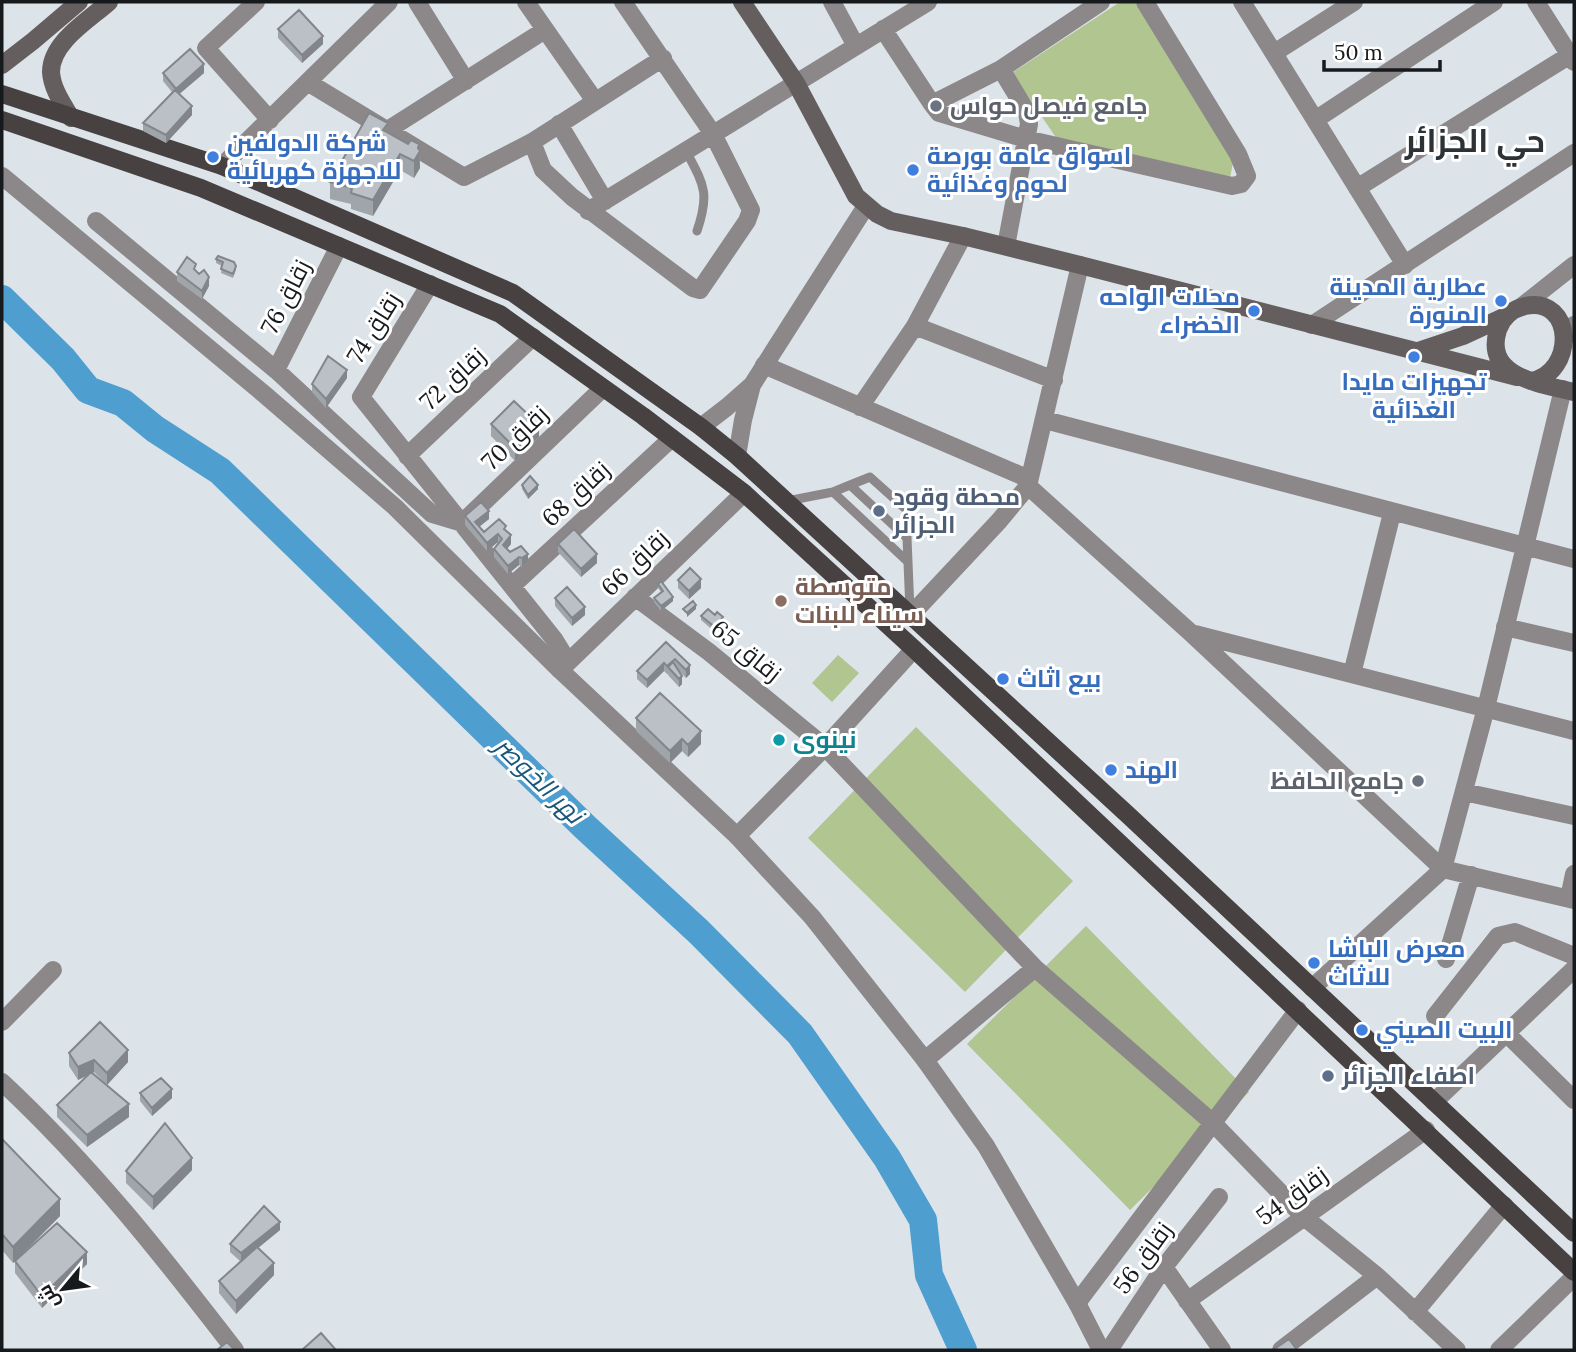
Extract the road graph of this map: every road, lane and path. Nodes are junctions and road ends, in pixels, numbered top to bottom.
1 (79, 2) edge
2 (109, 2) edge
3 (256, 2) edge
4 (389, 2) edge
5 (418, 2) edge
6 (526, 2) edge
7 (623, 2) edge
8 (742, 2) edge
9 (832, 2) edge
10 (928, 2) edge
11 (1101, 2) edge
12 (1145, 2) edge
13 (1242, 2) edge
14 (1494, 2) edge
15 (1535, 2) edge
16 (1348, 3) edge
17 (883, 29) junction
18 (545, 30) junction
19 (856, 46) junction
20 (1273, 53) junction
21 (663, 58) junction
22 (1572, 58) edge
23 (2, 65) edge
24 (1001, 69) junction
25 (466, 81) junction
26 (309, 83) junction
27 (796, 83) junction
28 (2, 94) edge
29 (595, 101) junction
30 (932, 104) junction
31 (71, 118) junction
32 (2, 120) edge
33 (270, 120) junction
34 (1315, 120) junction
35 (559, 124) junction
36 (386, 131) junction
37 (713, 134) junction
38 (1026, 139) junction
39 (532, 142) junction
40 (686, 151) junction
41 (1574, 153) edge
42 (222, 166) junction
43 (2, 176) edge
44 (1357, 188) junction
45 (605, 201) junction
46 (866, 206) junction
47 (588, 211) junction
48 (96, 221) dead end
49 (697, 231) dead end
50 (963, 236) junction
51 (339, 246) junction
52 (1006, 246) junction
53 (1080, 265) junction
54 (1405, 265) junction
55 (1574, 265) edge
56 (430, 284) junction
57 (1513, 312) junction
58 (1311, 324) junction
59 (915, 326) junction
60 (533, 337) junction
61 (1573, 340) edge
62 (1418, 351) junction
63 (764, 365) junction
64 (276, 370) junction
65 (1524, 379) junction
66 (1054, 380) junction
67 (752, 385) junction
68 (603, 388) junction
69 (1569, 391) edge
70 (860, 407) junction
71 (1045, 420) junction
72 (701, 426) junction
73 (672, 438) junction
74 (407, 456) junction
75 (737, 456) junction
76 (1029, 483) junction
77 (850, 485) junction
78 (833, 492) junction
79 (744, 493) junction
80 (785, 502) junction
81 (1392, 513) junction
82 (462, 523) junction
83 (907, 538) junction
84 (1524, 546) junction
85 (1574, 559) edge
86 (907, 561) junction
87 (513, 585) junction
88 (635, 597) junction
89 (910, 616) junction
90 (1505, 627) junction
91 (1191, 633) junction
92 (1574, 643) edge
93 (914, 649) junction
94 (560, 670) junction
95 (1352, 674) junction
96 (1486, 708) junction
97 (1574, 731) edge
98 (825, 747) junction
99 (1464, 792) junction
100 (1574, 816) edge
101 (737, 836) junction
102 (1443, 869) junction
103 (1574, 874) edge
104 (1471, 875) junction
105 (1571, 899) edge
106 (1446, 959) dead end
107 (1574, 967) edge
108 (1035, 968) junction
109 (53, 970) dead end
110 (1312, 988) junction
111 (1298, 1010) junction
112 (1435, 1016) dead end
113 (2, 1022) edge
114 (1506, 1033) junction
115 (925, 1060) junction
116 (2, 1082) edge
117 (1574, 1100) edge
118 (1434, 1102) junction
119 (1213, 1123) junction
120 (1426, 1130) junction
121 (1219, 1197) dead end
122 (1504, 1205) junction
123 (1304, 1217) junction
124 (1574, 1233) edge
125 (1164, 1267) junction
126 (1574, 1275) edge
127 (1377, 1276) junction
128 (1187, 1301) junction
129 (1077, 1303) junction
130 (1415, 1312) junction
131 (1289, 1348) edge
132 (235, 1350) edge
133 (1101, 1350) edge
134 (1109, 1350) edge
135 (1222, 1350) edge
136 (1457, 1350) edge
137 (1499, 1350) edge

1 - 23 main road
2 - 31 main road
3 - 33 street
4 - 26 street
5 - 25 street
6 - 18 street
7 - 21 street
8 - 27 main road
9 - 19 street
10 - 17 street
11 - 24 street
12 - 38 street
13 - 20 street
14 - 34 street
15 - 22 street
16 - 20 street
17 - 19 street
17 - 30 street
18 - 25 street
18 - 29 street
19 - 27 street
20 - 34 street
21 - 29 street
21 - 37 street
22 - 44 street
24 - 30 street
24 - 38 street
25 - 36 street
26 - 33 street
26 - 36 street
27 - 37 street
27 - 46 main road
28 - 31 main road
29 - 35 street
30 - 38 street
31 - 42 main road
32 - 51 main road
33 - 42 street
34 - 44 street
35 - 39 street
35 - 45 street
36 - 39 street
37 - 40 street
37 - 47 street
38 - 52 street
39 - 47 street
40 - 45 street
40 - 49 lane
41 - 54 street
42 - 72 main road
43 - 94 street
44 - 54 street
45 - 47 street
46 - 50 main road
46 - 63 street
48 - 64 street
50 - 52 main road
50 - 59 street
51 - 56 main road
51 - 64 street, زقاق 76
52 - 53 main road
53 - 58 main road
53 - 66 street
54 - 58 street
55 - 57 street
56 - 60 main road
56 - 74 street, زقاق 74
57 - 61 main road
57 - 62 main road
57 - 65 main road
58 - 62 main road
59 - 66 street
59 - 70 street
60 - 68 main road
60 - 74 street, زقاق 72
61 - 65 main road
62 - 65 main road
63 - 67 street
63 - 70 street
64 - 82 street
65 - 69 main road
66 - 71 street
67 - 72 street
67 - 75 street
68 - 73 main road
68 - 82 street, زقاق 70
69 - 84 street
70 - 76 street
71 - 76 street
71 - 81 street
72 - 75 main road
73 - 79 main road
73 - 87 street, زقاق 68
74 - 82 street
75 - 80 main road
76 - 89 street
76 - 91 street
77 - 78 lane
77 - 83 lane
77 - 83 lane
78 - 80 lane
78 - 86 lane
79 - 88 street, زقاق 66
79 - 93 main road
80 - 89 main road
81 - 84 street
81 - 95 street
82 - 87 street
83 - 86 lane
84 - 85 street
84 - 90 street
86 - 89 lane
87 - 94 street
88 - 94 street, زقاق 66
88 - 98 street, زقاق 65
89 - 110 main road
90 - 92 street
90 - 96 street
91 - 95 street
91 - 102 street
93 - 98 street
93 - 111 main road
94 - 101 street
95 - 96 street
96 - 97 street
96 - 99 street
98 - 101 street
98 - 108 street, زقاق 65
99 - 100 street
99 - 102 street
101 - 115 street
102 - 104 street
102 - 110 street
103 - 105 street
104 - 105 street
104 - 106 street
107 - 112 street
107 - 114 street
108 - 115 street
108 - 119 street, زقاق 65
109 - 113 street
110 - 118 main road
111 - 119 street
111 - 120 main road
114 - 117 street
114 - 118 street
115 - 129 street
116 - 132 street
118 - 124 main road
119 - 123 street, زقاق 65
119 - 129 street
120 - 122 main road
120 - 123 street, زقاق 54
121 - 125 street, زقاق 56
122 - 126 main road
122 - 130 street
123 - 127 street, زقاق 65
123 - 128 street, زقاق 54
125 - 128 street
125 - 134 street, زقاق 56
126 - 137 street
127 - 130 street, زقاق 65
127 - 131 street
128 - 135 street
129 - 133 street
130 - 136 street, زقاق 65

